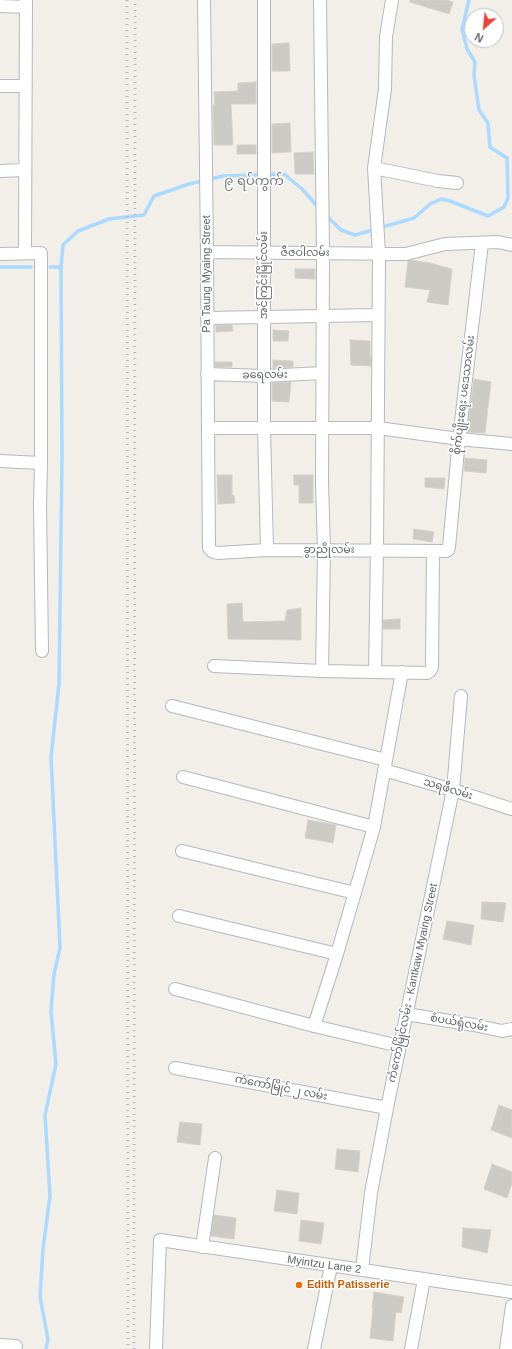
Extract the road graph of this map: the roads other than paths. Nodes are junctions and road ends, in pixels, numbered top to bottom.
1 (204, 0) edge
2 (264, 0) edge
3 (320, 0) edge
4 (392, 0) edge
5 (26, 3) edge
6 (0, 6) edge
7 (0, 86) edge
8 (26, 86) junction
9 (374, 168) junction
10 (25, 170) junction
11 (0, 171) edge
12 (457, 182) dead end
13 (482, 243) junction
14 (512, 246) edge
15 (207, 252) junction
16 (25, 253) junction
17 (323, 253) junction
18 (0, 254) edge
19 (265, 254) junction
20 (379, 254) junction
21 (378, 315) junction
22 (323, 316) junction
23 (264, 317) junction
24 (207, 318) junction
25 (322, 373) junction
26 (208, 374) junction
27 (264, 376) junction
28 (208, 428) junction
29 (264, 428) junction
30 (322, 428) junction
31 (378, 428) junction
32 (459, 439) junction
33 (512, 444) edge
34 (0, 460) edge
35 (41, 463) junction
36 (210, 548) joint
37 (449, 548) joint
38 (267, 550) junction
39 (324, 550) junction
40 (377, 550) junction
41 (433, 550) junction
42 (42, 651) dead end
43 (214, 666) dead end
44 (322, 671) junction
45 (375, 672) junction
46 (402, 672) junction
47 (461, 696) dead end
48 (172, 706) dead end
49 (385, 765) junction
50 (183, 777) dead end
51 (453, 790) junction
52 (512, 809) edge
53 (374, 827) junction
54 (182, 851) dead end
55 (355, 893) junction
56 (179, 916) dead end
57 (337, 954) junction
58 (175, 989) dead end
59 (406, 1014) junction
60 (314, 1026) junction
61 (512, 1029) edge
62 (399, 1046) junction
63 (175, 1068) dead end
64 (387, 1108) junction
65 (216, 1158) dead end
66 (202, 1247) junction
67 (331, 1266) junction
68 (362, 1270) junction
69 (424, 1279) junction
70 (512, 1292) edge
71 (512, 1306) edge
72 (0, 1345) edge
73 (16, 1346) dead end
74 (156, 1349) edge
75 (314, 1349) edge
76 (411, 1349) edge
77 (506, 1349) edge

1 - 15 street, Pa Taung Myaing Street
2 - 19 street, အင်ကြင်းမြိုင်လမ်း
3 - 17 street
4 - 9 street
5 - 6 street
5 - 8 street
7 - 8 street
8 - 10 street
9 - 12 street
9 - 20 street
10 - 11 street
10 - 16 street
13 - 14 street, ဇီဇဝါလမ်း
13 - 20 street, ဇီဇဝါလမ်း
13 - 32 street, စိုက်ပျိုးရေး ပဒေသာလမ်း
15 - 19 street, ဇီဇဝါလမ်း
15 - 24 street, Pa Taung Myaing Street
16 - 18 street
16 - 35 street
17 - 19 street, ဇီဇဝါလမ်း
17 - 20 street, ဇီဇဝါလမ်း
17 - 22 street
19 - 23 street, အင်ကြင်းမြိုင်လမ်း
20 - 21 street
21 - 22 street
21 - 31 street
22 - 23 street
22 - 25 street
23 - 24 street
23 - 27 street, အင်ကြင်းမြိုင်လမ်း
24 - 26 street, Pa Taung Myaing Street
25 - 27 street, ခရေလမ်း
25 - 30 street
26 - 27 street, ခရေလမ်း
26 - 28 street, Pa Taung Myaing Street
27 - 29 street, အင်ကြင်းမြိုင်လမ်း
28 - 29 street
28 - 36 street, Pa Taung Myaing Street
29 - 30 street
29 - 38 street, အင်ကြင်းမြိုင်လမ်း
30 - 31 street
30 - 39 street
31 - 32 street
31 - 40 street
32 - 33 street
32 - 37 street, စိုက်ပျိုးရေး ပဒေသာလမ်း
34 - 35 street
35 - 42 street
36 - 38 street, ခွာညိုလမ်း
37 - 41 street, ခွာညိုလမ်း
38 - 39 street, ခွာညိုလမ်း
39 - 40 street, ခွာညိုလမ်း
39 - 44 street
40 - 41 street, ခွာညိုလမ်း
40 - 45 street
41 - 46 street
43 - 44 street
44 - 45 street
45 - 46 street
46 - 49 street
47 - 51 street, ကံကော်မြိုင်လမ်း - Kantkaw Myaing Street
48 - 49 street, သရဖီလမ်း
49 - 51 street, သရဖီလမ်း
49 - 53 street
50 - 53 street
51 - 52 street, သရဖီလမ်း
51 - 59 street, ကံကော်မြိုင်လမ်း - Kantkaw Myaing Street
53 - 55 street
54 - 55 street
55 - 57 street
56 - 57 street
57 - 60 street
58 - 60 street
59 - 61 street, စံပယ်ရုံလမ်း
59 - 62 street, ကံကော်မြိုင်လမ်း - Kantkaw Myaing Street
60 - 62 street
62 - 64 street, ကံကော်မြိုင်လမ်း - Kantkaw Myaing Street
63 - 64 street, ကံကော်မြိုင် ၂ လမ်း
64 - 68 street, ကံကော်မြိုင်လမ်း - Kantkaw Myaing Street
65 - 66 street
66 - 67 street, Myintzu Lane 2
66 - 74 street, Myintzu Lane 2
67 - 68 street, Myintzu Lane 2
67 - 75 street
68 - 69 street, Myintzu Lane 2
69 - 70 street, Myintzu Lane 2
69 - 76 street
71 - 77 street
72 - 73 street

